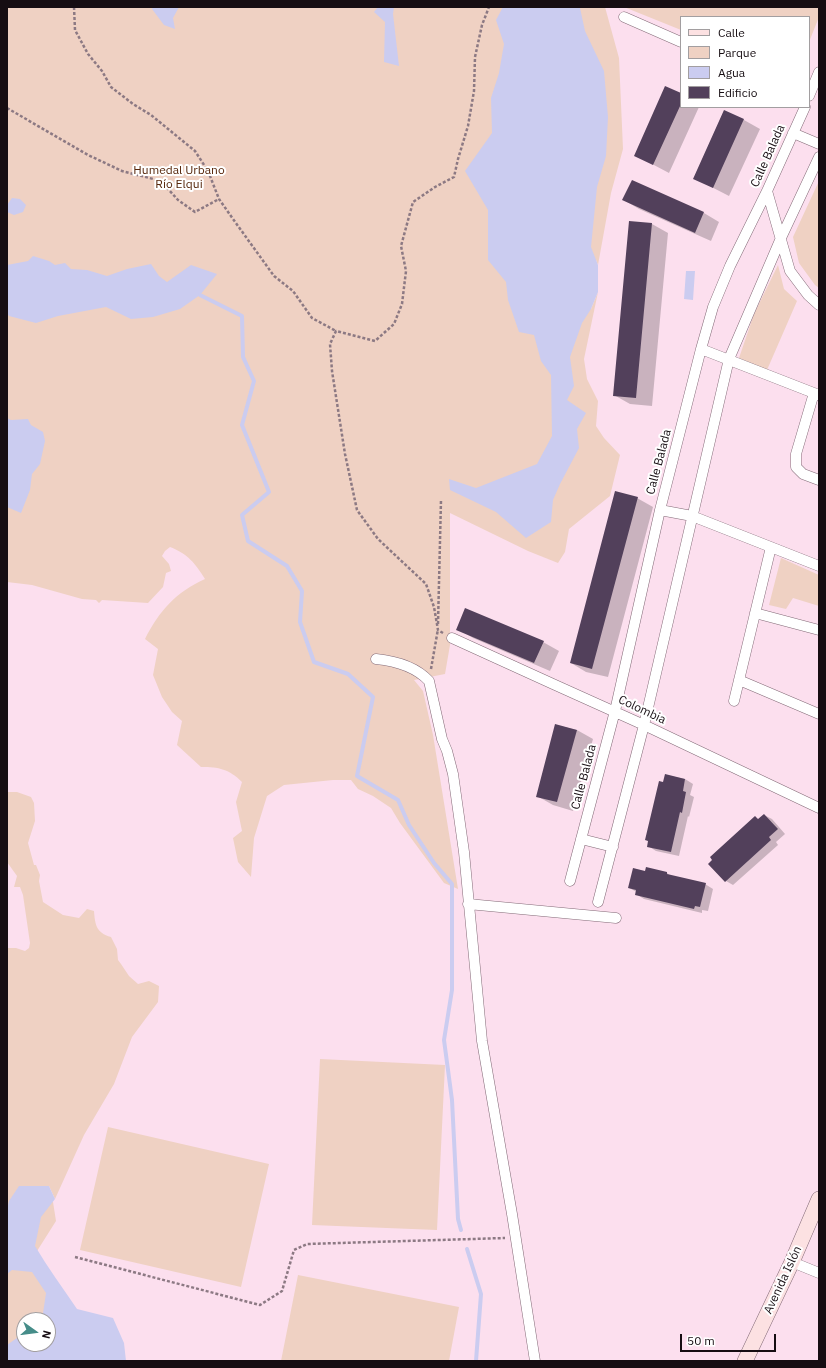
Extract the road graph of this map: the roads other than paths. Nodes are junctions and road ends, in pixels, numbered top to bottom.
1 (624, 16) dead end
2 (680, 42) edge
3 (819, 72) edge
4 (810, 94) edge
5 (805, 108) edge
6 (793, 133) junction
7 (819, 144) edge
8 (819, 157) edge
9 (767, 191) junction
10 (781, 238) junction
11 (819, 305) edge
12 (701, 349) junction
13 (729, 359) junction
14 (816, 394) edge
15 (819, 480) edge
16 (660, 510) junction
17 (692, 516) junction
18 (771, 547) junction
19 (819, 566) edge
20 (755, 613) junction
21 (819, 630) edge
22 (452, 638) road end
23 (376, 659) dead end
24 (739, 680) junction
25 (734, 701) dead end
26 (615, 712) junction
27 (819, 714) edge
28 (644, 724) junction
29 (819, 808) edge
30 (581, 839) junction
31 (613, 847) junction
32 (570, 881) dead end
33 (598, 902) dead end
34 (468, 904) junction
35 (616, 918) dead end
36 (819, 1199) edge
37 (792, 1262) junction
38 (819, 1273) edge
39 (535, 1361) edge
40 (745, 1361) edge

1 - 2 street
3 - 4 street
5 - 6 street, Calle Balada
6 - 7 street
6 - 9 street, Calle Balada
8 - 10 street
9 - 10 street
9 - 12 street, Calle Balada
10 - 11 street
10 - 13 street
12 - 13 street
12 - 16 street, Calle Balada
13 - 14 street
13 - 17 street
14 - 15 street
16 - 17 street
16 - 26 street, Calle Balada
17 - 18 street
17 - 28 street
18 - 19 street
18 - 20 street
20 - 21 street
20 - 24 street
22 - 26 street, Colombia
23 - 34 street
24 - 25 street
24 - 27 street
26 - 28 street, Colombia
26 - 30 street, Calle Balada
28 - 29 street, Colombia
28 - 31 street
30 - 31 street
30 - 32 street, Calle Balada
31 - 33 street
34 - 35 street
34 - 39 street
36 - 37 main road, Avenida Islón
37 - 38 street
37 - 40 main road, Avenida Islón

